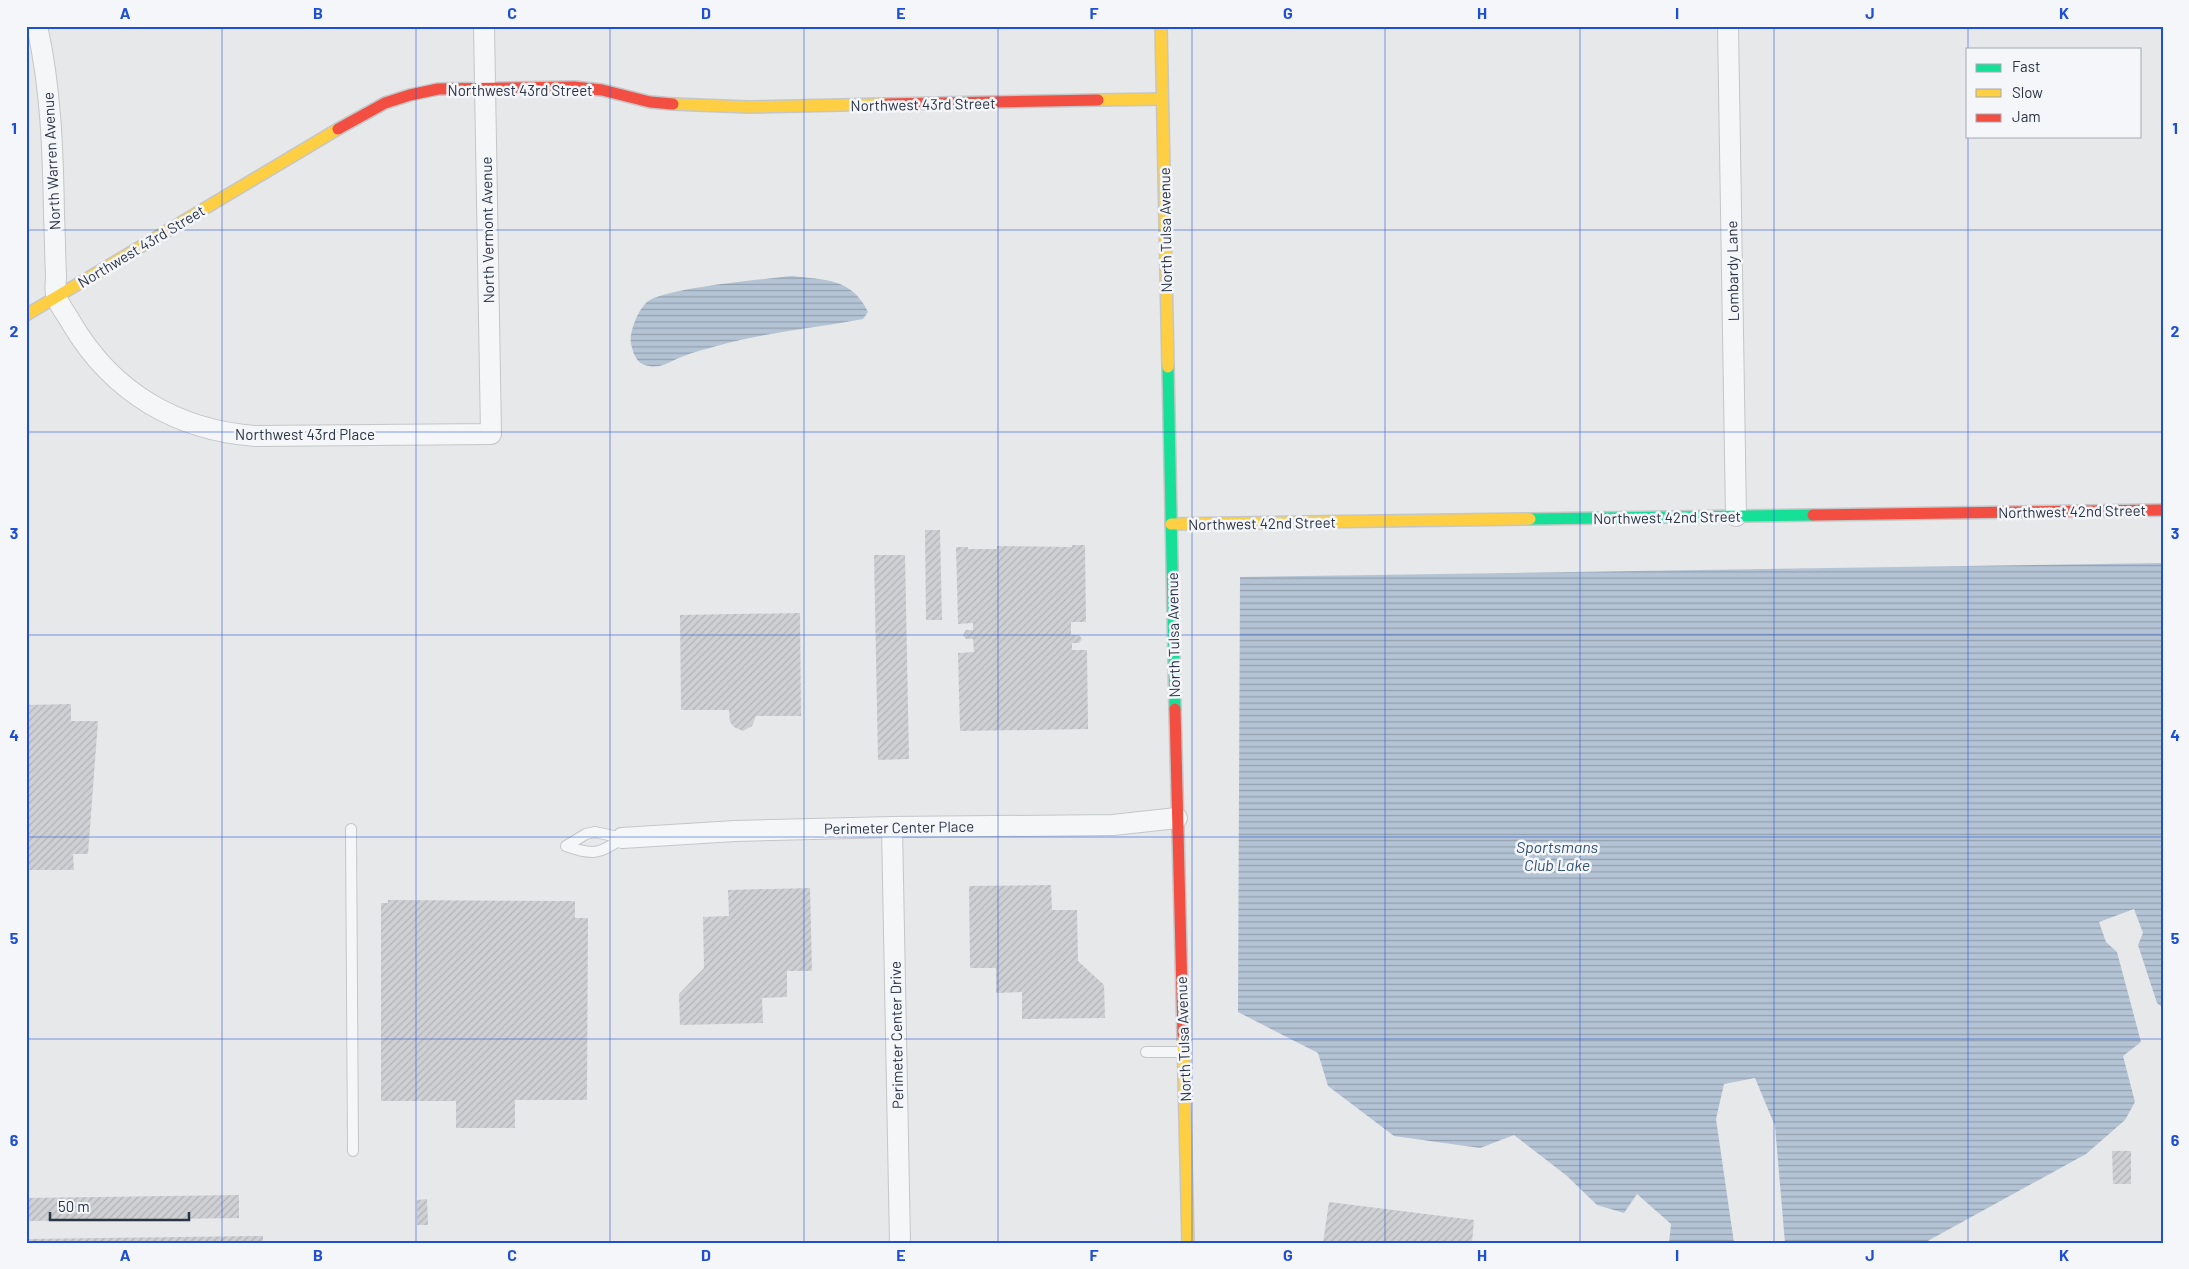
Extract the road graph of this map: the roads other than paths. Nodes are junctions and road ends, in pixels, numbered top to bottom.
1 (37, 26) edge
2 (484, 26) edge
3 (1161, 26) edge
4 (1728, 26) edge
5 (485, 88) junction
6 (1162, 99) junction
7 (56, 297) junction
8 (26, 315) edge
9 (491, 434) joint
10 (2163, 510) edge
11 (1736, 516) junction
12 (1171, 524) junction
13 (1177, 818) junction
14 (892, 827) junction
15 (351, 829) dead end
16 (622, 838) dead end
17 (1146, 1052) dead end
18 (1184, 1052) junction
19 (353, 1151) dead end
20 (900, 1243) edge
21 (1188, 1243) edge

1 - 7 street, North Warren Avenue
2 - 5 street, North Vermont Avenue
3 - 6 street, North Tulsa Avenue
4 - 11 street, Lombardy Lane
5 - 6 street, Northwest 43rd Street
5 - 7 street, Northwest 43rd Street
5 - 9 street, North Vermont Avenue
6 - 12 street, North Tulsa Avenue
7 - 8 street, Northwest 43rd Street
7 - 9 street, Northwest 43rd Place
10 - 11 street, Northwest 42nd Street
11 - 12 street, Northwest 42nd Street
12 - 13 street, North Tulsa Avenue
13 - 14 street, Perimeter Center Place
13 - 18 street, North Tulsa Avenue
14 - 16 street, Perimeter Center Place
14 - 20 street, Perimeter Center Drive
15 - 19 lane
17 - 18 lane
18 - 21 street, North Tulsa Avenue

